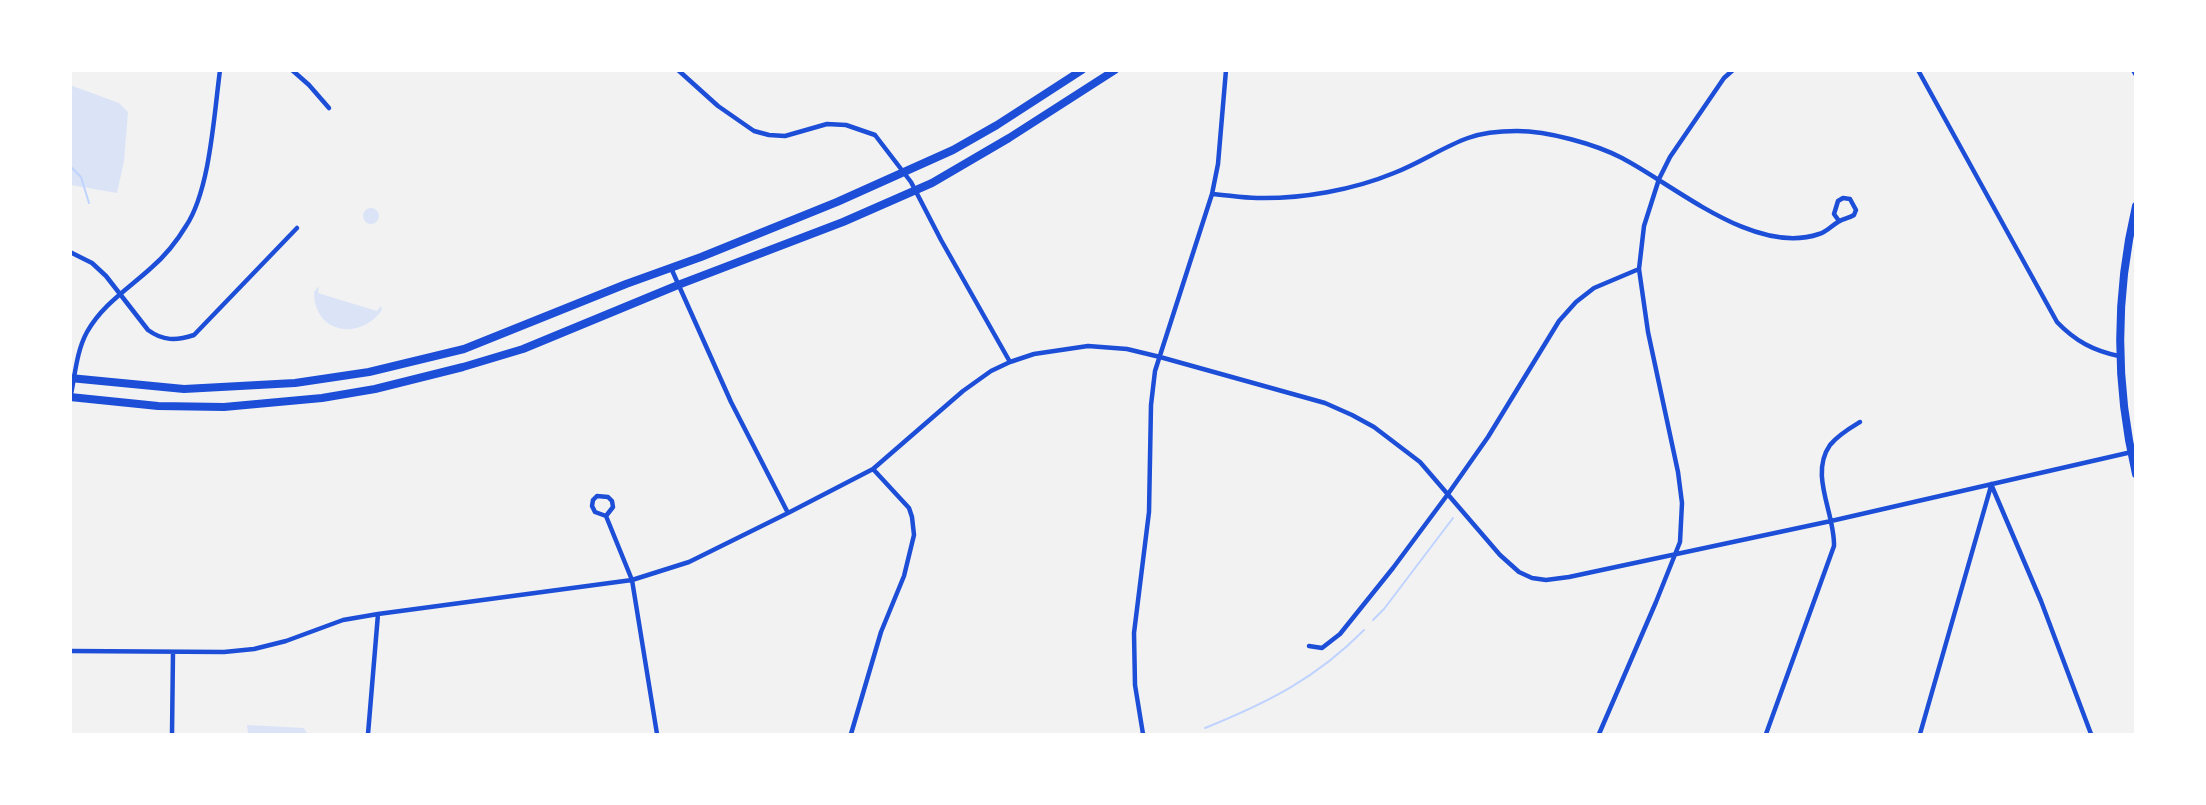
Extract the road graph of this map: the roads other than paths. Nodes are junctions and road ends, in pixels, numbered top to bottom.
1 (220, 70) edge
2 (292, 70) edge
3 (678, 70) edge
4 (1082, 70) edge
5 (1115, 70) edge
6 (1226, 70) edge
7 (1733, 70) edge
8 (1918, 70) edge
9 (2133, 70) edge
10 (2136, 75) edge
11 (329, 108) dead end
12 (904, 172) junction
13 (1659, 179) junction
14 (915, 190) junction
15 (1212, 194) junction
16 (2136, 206) edge
17 (1839, 221) junction
18 (297, 228) dead end
19 (2131, 244) edge
20 (70, 252) edge
21 (671, 268) junction
22 (1639, 269) junction
23 (678, 285) junction
24 (119, 294) junction
25 (2119, 356) junction
26 (1160, 357) junction
27 (1010, 362) junction
28 (72, 378) edge
29 (71, 395) edge
30 (1860, 422) dead end
31 (2133, 452) edge
32 (873, 469) junction
33 (2136, 474) edge
34 (1991, 484) junction
35 (1448, 494) junction
36 (788, 513) junction
37 (606, 516) junction
38 (1831, 521) junction
39 (1674, 554) junction
40 (632, 580) junction
41 (378, 614) junction
42 (1309, 646) dead end
43 (70, 651) edge
44 (173, 652) junction
45 (172, 735) edge
46 (368, 735) edge
47 (657, 735) edge
48 (851, 735) edge
49 (1143, 735) edge
50 (1599, 735) edge
51 (1766, 735) edge
52 (1920, 735) edge
53 (2091, 735) edge

1 - 24 street
2 - 11 street
3 - 12 street
4 - 12 main road
5 - 14 main road
6 - 15 street
7 - 13 street
8 - 25 street
9 - 10 street
12 - 14 street
12 - 21 main road
13 - 15 street
13 - 17 street
13 - 22 street
14 - 23 main road
14 - 27 street
15 - 26 street
16 - 19 main road
17 - 17 street
18 - 24 street
19 - 25 main road
20 - 24 street
21 - 23 street
21 - 28 main road
22 - 35 street
22 - 39 street
23 - 29 main road
23 - 36 street
24 - 28 street
25 - 31 main road
26 - 27 street
26 - 35 street
26 - 49 street
27 - 32 street
28 - 29 street
30 - 38 street
31 - 33 main road
31 - 34 street
32 - 36 street
32 - 48 street
34 - 38 street
34 - 52 street
34 - 53 street
35 - 39 street
35 - 42 street
36 - 40 street
37 - 37 street
37 - 40 street
38 - 39 street
38 - 51 street
39 - 50 street
40 - 41 street
40 - 47 street
41 - 44 street
41 - 46 street
43 - 44 street
44 - 45 street

